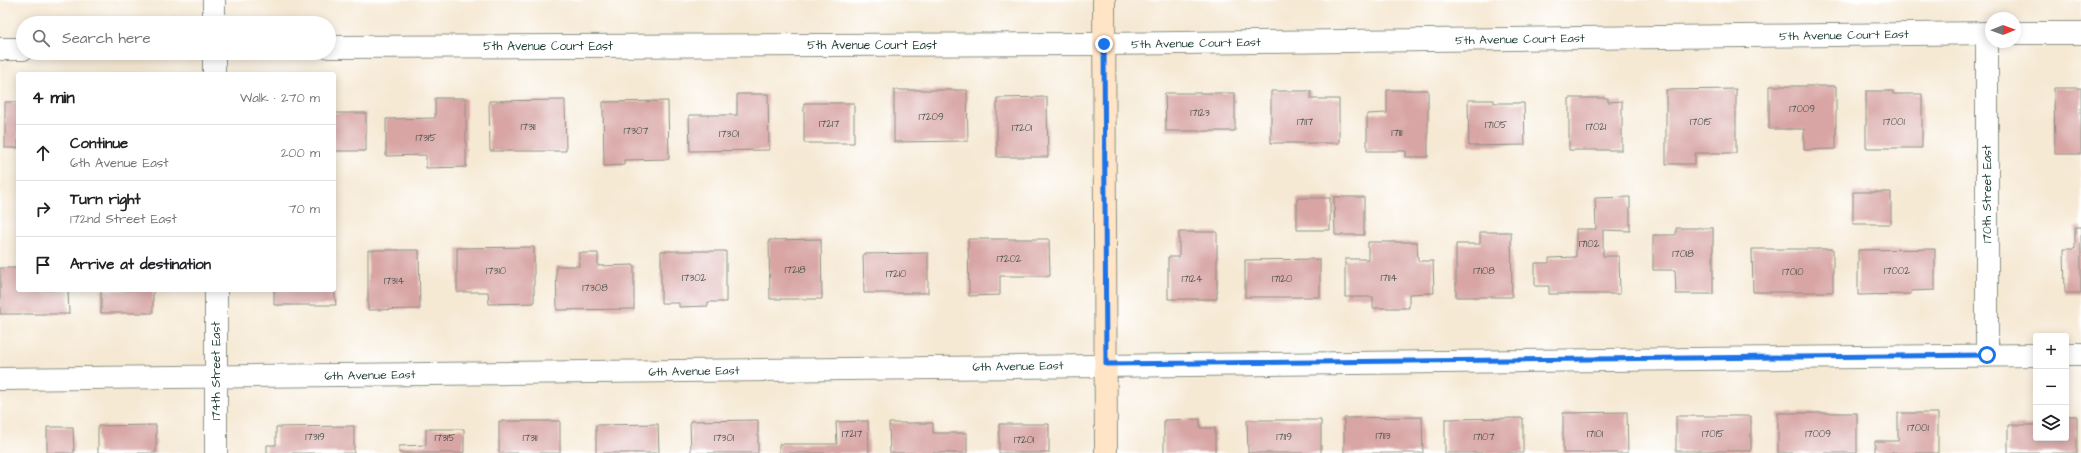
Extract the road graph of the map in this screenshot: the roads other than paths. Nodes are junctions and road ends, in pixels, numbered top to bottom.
1 (214, 0) edge
2 (1104, 0) edge
3 (214, 16) edge
4 (1985, 33) edge
5 (2021, 33) edge
6 (2081, 33) edge
7 (1104, 44) junction
8 (336, 47) edge
9 (1989, 48) edge
10 (0, 49) edge
11 (16, 49) edge
12 (214, 60) edge
13 (214, 72) edge
14 (216, 292) edge
15 (2069, 354) edge
16 (2081, 354) edge
17 (1987, 355) junction
18 (2033, 355) edge
19 (1106, 364) junction
20 (217, 378) junction
21 (0, 379) edge
22 (216, 453) edge
23 (1106, 453) edge

1 - 3 street
2 - 7 street
4 - 7 street, 5th Avenue Court East
5 - 6 street
7 - 8 street, 5th Avenue Court East
7 - 19 street
9 - 17 street, 170th Street East
10 - 11 street
12 - 13 street
14 - 20 street, 174th Street East
15 - 16 street
17 - 18 street, 6th Avenue East
17 - 19 street, 6th Avenue East
19 - 20 street, 6th Avenue East
19 - 23 street
20 - 21 street, 6th Avenue East
20 - 22 street, 174th Street East

